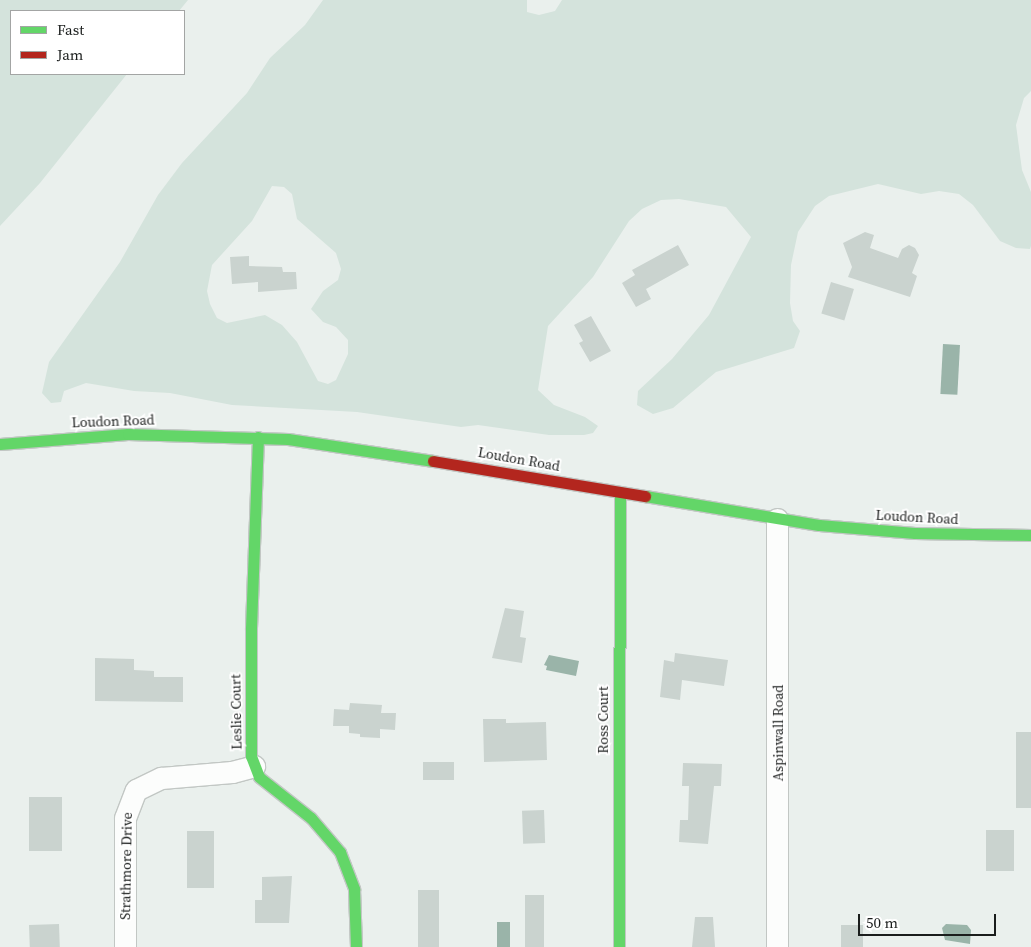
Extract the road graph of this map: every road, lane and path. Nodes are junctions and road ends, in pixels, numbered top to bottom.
1 (258, 437) junction
2 (0, 444) edge
3 (620, 492) junction
4 (778, 519) junction
5 (1031, 535) edge
6 (254, 766) junction
7 (125, 947) edge
8 (356, 947) edge
9 (619, 947) edge
10 (777, 947) edge

1 - 2 main road, Loudon Road
1 - 3 main road, Loudon Road
1 - 6 main road, Leslie Court
3 - 4 main road, Loudon Road
3 - 9 main road, Ross Court
4 - 5 main road, Loudon Road
4 - 10 street, Aspinwall Road
6 - 7 street, Strathmore Drive
6 - 8 main road, Leslie Court

